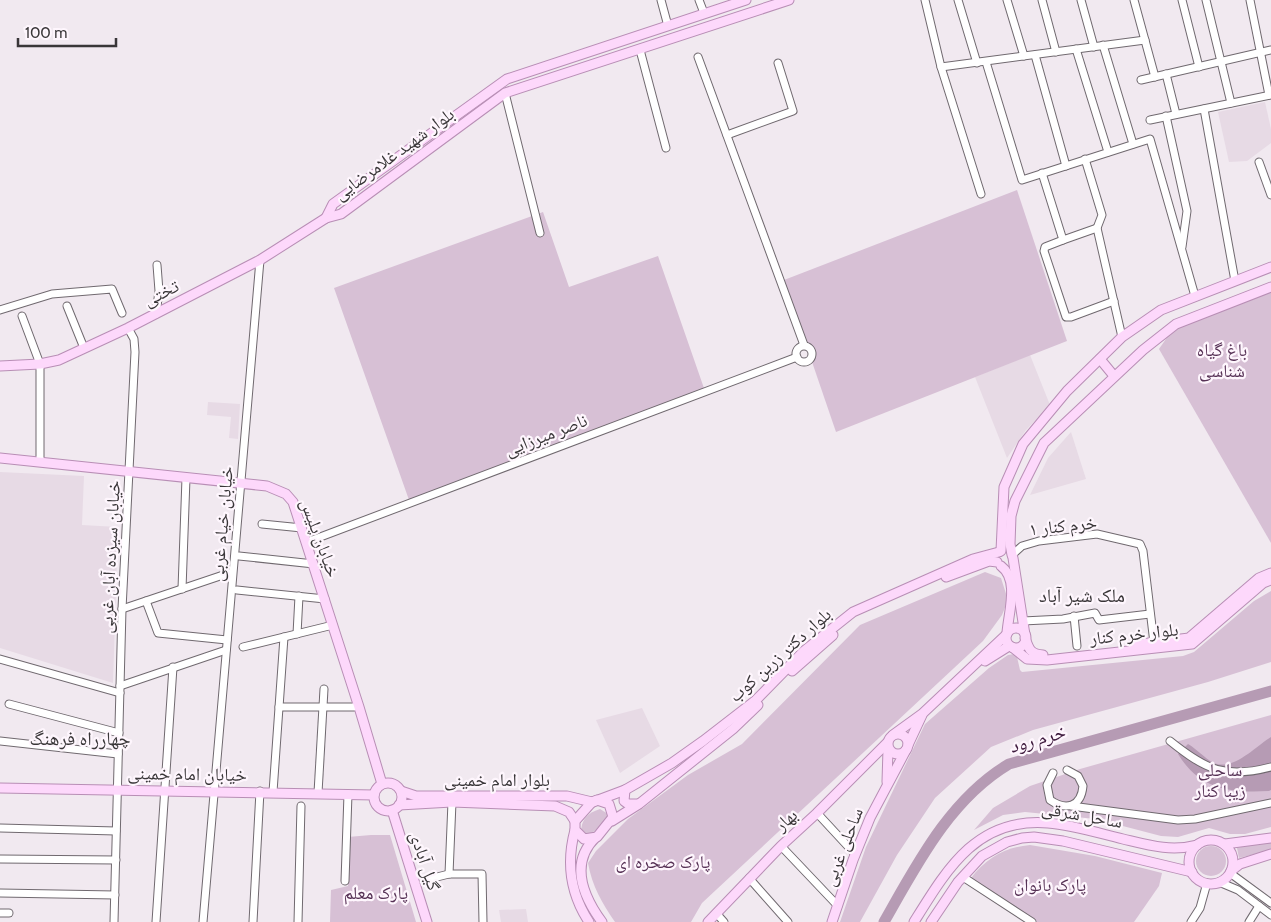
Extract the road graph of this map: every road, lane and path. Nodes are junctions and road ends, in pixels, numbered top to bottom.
1 (661, 0) edge
2 (700, 0) edge
3 (746, 0) edge
4 (788, 0) edge
5 (925, 0) edge
6 (958, 0) edge
7 (1006, 0) edge
8 (1042, 0) edge
9 (1081, 0) edge
10 (1134, 0) edge
11 (1182, 0) edge
12 (1206, 0) edge
13 (1250, 0) edge
14 (704, 13) junction
15 (668, 26) junction
16 (1145, 40) junction
17 (1103, 45) junction
18 (1094, 46) junction
19 (1076, 49) junction
20 (640, 50) junction
21 (1271, 50) edge
22 (1056, 52) junction
23 (1262, 52) junction
24 (1035, 55) junction
25 (1024, 56) junction
26 (698, 57) dead end
27 (572, 58) junction
28 (986, 62) junction
29 (1222, 62) junction
30 (778, 63) dead end
31 (977, 64) junction
32 (1199, 67) junction
33 (941, 68) junction
34 (576, 71) junction
35 (1166, 74) junction
36 (1155, 77) junction
37 (1141, 80) dead end
38 (505, 93) junction
39 (1270, 95) edge
40 (1231, 103) junction
41 (1204, 109) junction
42 (1176, 114) junction
43 (1166, 116) junction
44 (1150, 120) dead end
45 (727, 135) junction
46 (1133, 144) junction
47 (666, 148) dead end
48 (1108, 152) junction
49 (1086, 159) junction
50 (1259, 162) dead end
51 (1066, 166) junction
52 (1042, 174) junction
53 (981, 194) dead end
54 (1271, 195) edge
55 (326, 218) junction
56 (1097, 228) junction
57 (540, 233) dead end
58 (1062, 240) junction
59 (1182, 250) junction
60 (260, 260) junction
61 (157, 265) dead end
62 (1271, 267) edge
63 (1236, 281) junction
64 (1271, 287) edge
65 (1195, 296) junction
66 (1114, 301) junction
67 (67, 306) dead end
68 (0, 310) edge
69 (122, 313) dead end
70 (156, 314) junction
71 (22, 316) dead end
72 (128, 328) junction
73 (1122, 337) junction
74 (804, 345) junction
75 (84, 348) junction
76 (797, 357) junction
77 (1100, 359) junction
78 (40, 364) junction
79 (0, 366) edge
80 (1114, 376) junction
81 (0, 458) edge
82 (40, 462) junction
83 (129, 472) junction
84 (186, 478) junction
85 (240, 484) junction
86 (262, 524) dead end
87 (302, 528) junction
88 (306, 542) junction
89 (1000, 552) junction
90 (239, 556) dead end
91 (1012, 556) junction
92 (314, 564) junction
93 (999, 564) junction
94 (232, 572) junction
95 (1271, 573) edge
96 (1271, 580) edge
97 (182, 589) junction
98 (237, 590) dead end
99 (299, 596) junction
100 (325, 599) junction
101 (146, 601) junction
102 (122, 609) junction
103 (1150, 614) junction
104 (1074, 616) junction
105 (1023, 621) junction
106 (333, 625) junction
107 (297, 634) junction
108 (1007, 634) junction
109 (1025, 636) junction
110 (284, 637) junction
111 (227, 640) junction
112 (1154, 643) junction
113 (1077, 646) dead end
114 (244, 647) dead end
115 (1011, 647) junction
116 (226, 650) junction
117 (0, 659) edge
118 (173, 667) junction
119 (972, 669) junction
120 (120, 689) junction
121 (324, 689) dead end
122 (9, 704) dead end
123 (279, 707) junction
124 (323, 707) junction
125 (354, 707) dead end
126 (922, 714) junction
127 (119, 733) junction
128 (893, 735) junction
129 (0, 741) edge
130 (1170, 741) dead end
131 (888, 746) junction
132 (907, 747) junction
133 (118, 754) junction
134 (870, 762) junction
135 (1271, 767) edge
136 (1066, 770) dead end
137 (888, 773) junction
138 (1053, 773) dead end
139 (382, 784) junction
140 (887, 785) junction
141 (0, 788) edge
142 (117, 790) junction
143 (164, 790) junction
144 (626, 790) junction
145 (214, 791) junction
146 (260, 791) junction
147 (401, 791) junction
148 (273, 792) junction
149 (318, 793) junction
150 (348, 794) junction
151 (374, 795) junction
152 (452, 802) junction
153 (593, 802) junction
154 (1271, 803) edge
155 (639, 804) junction
156 (301, 806) dead end
157 (1071, 806) junction
158 (396, 808) junction
159 (817, 813) junction
160 (612, 822) junction
161 (575, 826) junction
162 (0, 828) edge
163 (116, 831) junction
164 (597, 837) junction
165 (1271, 838) edge
166 (1225, 844) junction
167 (1197, 845) junction
168 (781, 846) junction
169 (855, 854) junction
170 (1271, 854) edge
171 (0, 858) edge
172 (116, 860) junction
173 (1192, 872) junction
174 (1231, 872) junction
175 (449, 874) junction
176 (963, 877) junction
177 (749, 878) junction
178 (425, 880) dead end
179 (344, 881) dead end
180 (1219, 882) junction
181 (1207, 883) junction
182 (0, 892) edge
183 (115, 895) junction
184 (1271, 903) edge
185 (838, 906) junction
186 (1260, 906) junction
187 (0, 913) edge
188 (9, 913) dead end
189 (716, 913) junction
190 (1271, 915) edge
191 (934, 921) edge
192 (114, 922) edge
193 (156, 922) edge
194 (203, 922) edge
195 (253, 922) edge
196 (298, 922) edge
197 (427, 922) edge
198 (483, 922) edge
199 (589, 922) edge
200 (602, 922) edge
201 (708, 922) edge
202 (724, 922) edge
203 (788, 922) edge
204 (832, 922) edge
205 (914, 922) edge
206 (1032, 922) edge
207 (1191, 922) edge
208 (1249, 922) edge

1 - 15 street
2 - 14 street
3 - 14 main road, بلوار شهید غلامرضایی
4 - 20 main road, بلوار شهید غلامرضایی
5 - 33 street
6 - 31 street
7 - 25 street
8 - 22 street
9 - 18 street
10 - 16 street
11 - 32 street
12 - 29 street
13 - 23 street
14 - 15 main road, بلوار شهید غلامرضایی
15 - 27 main road, بلوار شهید غلامرضایی
16 - 17 street
16 - 36 street
17 - 18 street
17 - 46 street
18 - 19 street
19 - 22 street
19 - 48 street
20 - 34 main road, بلوار شهید غلامرضایی
20 - 47 street
21 - 23 street
22 - 24 street
23 - 29 street
23 - 39 street
24 - 25 street
24 - 51 street
25 - 28 street
26 - 45 street
27 - 34 main road
27 - 55 main road, بلوار شهید غلامرضایی
28 - 31 street
28 - 52 street
29 - 32 street
29 - 40 street
30 - 45 street
31 - 33 street
32 - 35 street
33 - 53 street
34 - 38 main road, بلوار شهید غلامرضایی
35 - 36 street
35 - 42 street
36 - 37 street
38 - 55 main road, بلوار شهید غلامرضایی
38 - 57 street
39 - 40 street
40 - 41 street
41 - 42 street
41 - 63 street
42 - 43 street
43 - 44 street
43 - 59 street
45 - 74 street
46 - 48 street
46 - 59 street
48 - 49 street
49 - 51 street
49 - 56 street
50 - 54 street
51 - 52 street
52 - 58 street
55 - 60 main road, تختی
56 - 58 street
56 - 66 street
58 - 66 street
59 - 65 street
60 - 70 main road, تختی
60 - 85 street, خیابان خیام غربی
61 - 70 street
62 - 63 main road
63 - 65 main road
64 - 80 main road
65 - 73 main road
66 - 73 street
67 - 75 street
68 - 69 street
70 - 72 main road, تختی
71 - 78 street
72 - 75 main road, تختی
72 - 83 street, خیابان سیزده آبان غربی
73 - 77 main road
74 - 76 street
74 - 76 street
75 - 78 main road, تختی
76 - 88 street, ناصر میرزایی
77 - 80 main road
77 - 89 main road
78 - 79 main road, تختی
78 - 82 street
80 - 91 main road
81 - 82 main road, خیابان پلیس
82 - 83 main road, خیابان پلیس
83 - 84 main road, خیابان پلیس
83 - 102 street, خیابان سیزده آبان غربی
84 - 85 main road, خیابان پلیس
84 - 97 street
85 - 87 main road, خیابان پلیس
85 - 94 street, خیابان خیام غربی
86 - 87 street
87 - 88 main road, خیابان پلیس
88 - 92 main road, خیابان پلیس
89 - 91 main road
89 - 93 main road
89 - 144 main road, بلوار دکتر زرین کوب
90 - 92 street
91 - 93 main road
91 - 103 street, خرم کنار ۱
91 - 105 main road
92 - 100 main road, خیابان پلیس
93 - 108 main road
93 - 155 main road, بلوار دکتر زرین کوب
94 - 97 street
94 - 111 street, خیابان خیام غربی
95 - 112 main road, بلوار خرم کنار
96 - 115 main road, بلوار خرم کنار
97 - 101 street
98 - 99 street
99 - 100 street
99 - 107 street
100 - 106 main road, خیابان پلیس
101 - 102 street
101 - 111 street
102 - 120 street, خیابان سیزده آبان غربی
103 - 104 street
103 - 112 street, خرم کنار ۱
104 - 105 street
104 - 113 street
105 - 109 main road
106 - 107 street
106 - 139 main road, خیابان پلیس
107 - 110 street
108 - 109 main road
108 - 115 main road
108 - 119 main road
109 - 112 main road, بلوار خرم کنار
109 - 115 main road
110 - 114 street
110 - 123 street
111 - 116 street, خیابان خیام غربی
115 - 119 main road
116 - 118 street
116 - 145 street, خیابان خیام غربی
117 - 120 street
118 - 120 street
118 - 143 street
119 - 126 main road
120 - 127 street, خیابان سیزده آبان غربی
121 - 124 street
122 - 127 street
123 - 124 street
123 - 148 street
124 - 125 street
124 - 149 street
126 - 128 main road
126 - 132 main road, ساحلی غربی
127 - 133 street, خیابان سیزده آبان غربی
128 - 131 main road
128 - 132 main road
129 - 133 street
130 - 135 street
131 - 132 main road
131 - 134 main road, بهار
131 - 137 main road
132 - 140 main road, ساحلی غربی
133 - 142 street, خیابان سیزده آبان غربی
134 - 137 main road
134 - 159 main road, بهار
136 - 157 street
137 - 140 main road
138 - 157 street
139 - 147 main road
139 - 151 main road
140 - 169 main road, ساحلی غربی
141 - 142 main road, خیابان امام خمینی
142 - 143 main road, خیابان امام خمینی
142 - 163 street, خیابان سیزده آبان غربی
143 - 145 main road, خیابان امام خمینی
143 - 193 street
144 - 153 main road, بلوار دکتر زرین کوب
144 - 155 main road
145 - 146 main road, خیابان امام خمینی
145 - 194 street, خیابان خیام غربی
146 - 148 main road, خیابان امام خمینی
146 - 195 street
147 - 153 main road, بلوار امام خمینی
147 - 158 main road
148 - 149 main road, خیابان امام خمینی
149 - 150 main road, خیابان امام خمینی
150 - 151 main road, خیابان امام خمینی
150 - 179 street
151 - 158 main road
152 - 158 main road, بلوار امام خمینی
152 - 161 main road, بلوار امام خمینی
152 - 175 street
153 - 160 main road
153 - 161 main road
154 - 157 street
155 - 160 main road, بلوار دکتر زرین کوب
156 - 196 street
158 - 197 main road, گیل آبادی
159 - 168 main road, بهار
159 - 169 street
160 - 164 main road
161 - 164 main road
161 - 199 main road
162 - 163 street
163 - 172 street, خیابان سیزده آبان غربی
164 - 200 main road
165 - 166 main road
166 - 167 main road
166 - 174 main road
167 - 173 main road
167 - 205 main road, ساحل شرقی
168 - 177 main road, بهار
168 - 185 street
169 - 185 main road, ساحلی غربی
170 - 174 main road
171 - 172 street
172 - 183 street, خیابان سیزده آبان غربی
173 - 176 main road
173 - 181 main road
174 - 180 main road
174 - 184 street
175 - 178 street
175 - 198 street
176 - 191 main road
176 - 206 street
177 - 189 main road, بهار
177 - 203 street
180 - 181 main road
180 - 186 street
181 - 207 street
182 - 183 street
183 - 192 street, خیابان سیزده آبان غربی
185 - 204 main road, ساحلی غربی
186 - 190 street
186 - 208 street
187 - 188 street
189 - 201 main road, بهار
189 - 202 street

